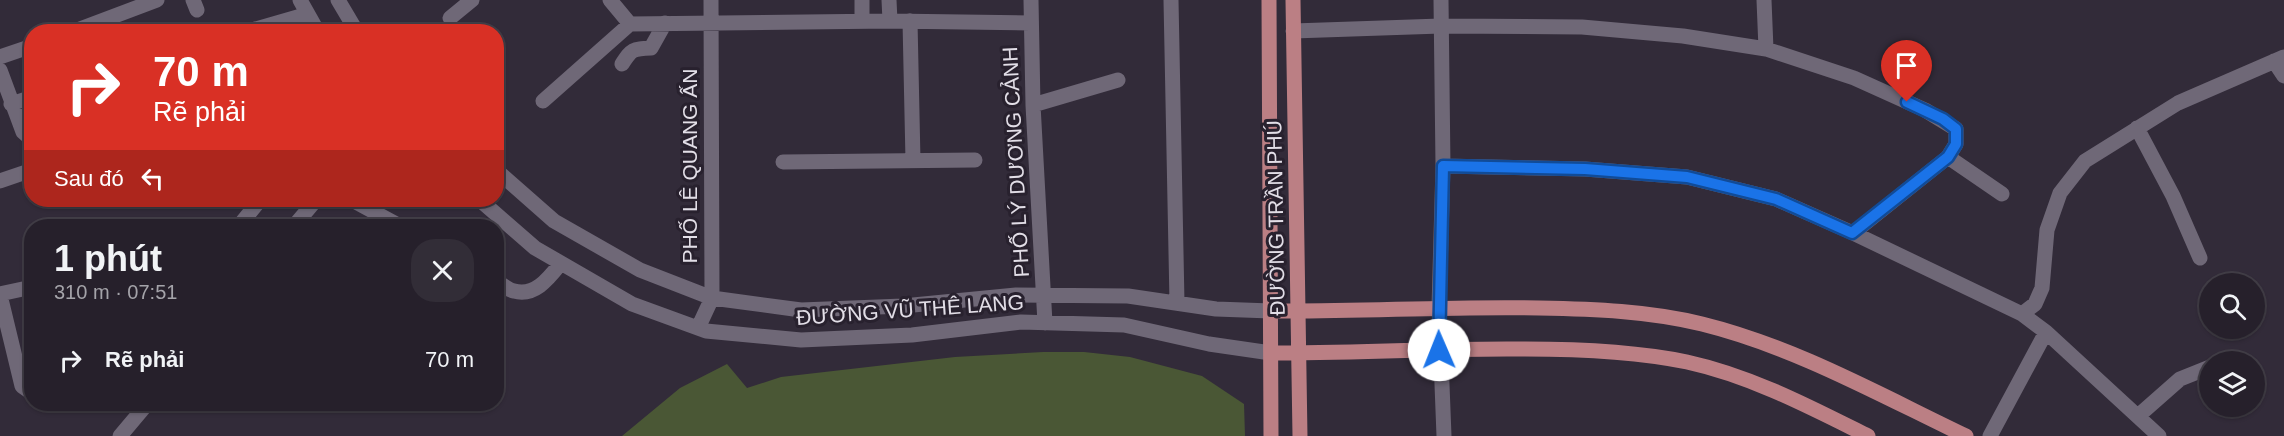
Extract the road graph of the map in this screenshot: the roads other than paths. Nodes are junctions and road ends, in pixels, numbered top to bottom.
1 (158, 0) edge
2 (300, 0) edge
3 (338, 0) edge
4 (472, 0) edge
5 (610, 0) edge
6 (711, 0) edge
7 (862, 0) edge
8 (889, 0) edge
9 (1030, 0) edge
10 (1171, 0) edge
11 (1269, 0) edge
12 (1293, 0) edge
13 (1441, 0) edge
14 (1764, 0) edge
15 (308, 14) junction
16 (450, 18) dead end
17 (862, 21) junction
18 (890, 21) junction
19 (910, 21) junction
20 (711, 22) junction
21 (664, 23) junction
22 (1030, 23) junction
23 (110, 24) edge
24 (273, 24) edge
25 (314, 24) edge
26 (352, 24) edge
27 (630, 24) junction
28 (1441, 26) junction
29 (1293, 31) junction
30 (24, 49) edge
31 (1766, 49) junction
32 (0, 57) edge
33 (2279, 59) edge
34 (622, 64) dead end
35 (0, 70) edge
36 (2284, 76) edge
37 (1118, 80) dead end
38 (24, 100) edge
39 (543, 101) dead end
40 (11, 104) junction
41 (1033, 105) junction
42 (2137, 128) junction
43 (24, 133) edge
44 (1948, 157) junction
45 (975, 160) dead end
46 (913, 161) junction
47 (783, 162) dead end
48 (1443, 166) junction
49 (24, 173) edge
50 (504, 177) edge
51 (0, 181) edge
52 (2002, 194) dead end
53 (254, 207) edge
54 (310, 207) edge
55 (365, 207) edge
56 (488, 207) edge
57 (245, 219) edge
58 (300, 219) edge
59 (387, 219) edge
60 (502, 219) edge
61 (504, 221) edge
62 (1852, 233) junction
63 (2200, 258) dead end
64 (561, 263) junction
65 (504, 286) edge
66 (24, 289) edge
67 (0, 294) edge
68 (1044, 296) junction
69 (712, 298) junction
70 (1177, 303) junction
71 (1439, 307) junction
72 (1271, 311) junction
73 (1298, 312) junction
74 (2022, 314) junction
75 (1045, 323) junction
76 (698, 328) junction
77 (2046, 332) junction
78 (1439, 350) junction
79 (1271, 353) junction
80 (1299, 353) junction
81 (2199, 371) edge
82 (24, 387) edge
83 (141, 411) edge
84 (2138, 416) junction
85 (120, 436) edge
86 (1271, 436) edge
87 (1300, 436) edge
88 (1444, 436) edge
89 (1868, 436) edge
90 (1966, 436) edge
91 (1990, 436) edge
92 (2158, 436) edge

1 - 23 street
2 - 15 street
3 - 26 street
4 - 16 street
5 - 27 street
6 - 20 street, PHỐ LÊ QUANG ẤN
7 - 17 street
8 - 18 street
9 - 22 street, PHỐ LÝ DƯƠNG CẢNH
10 - 70 street
11 - 72 main road, ĐƯỜNG TRẦN PHÚ
12 - 29 main road, ĐƯỜNG TRẦN PHÚ
13 - 28 street
14 - 31 street
15 - 24 street
15 - 25 street
17 - 18 street
17 - 20 street
18 - 19 street
19 - 22 street
19 - 46 street
20 - 21 street
20 - 69 street, PHỐ LÊ QUANG ẤN
21 - 27 street
21 - 34 street
22 - 41 street, PHỐ LÝ DƯƠNG CẢNH
27 - 39 street
28 - 29 street
28 - 31 street
28 - 48 street
29 - 73 main road, ĐƯỜNG TRẦN PHÚ
30 - 32 street
31 - 44 street
33 - 36 street
33 - 42 street
35 - 40 street
37 - 41 street
38 - 40 street
40 - 43 street
41 - 68 street, PHỐ LÝ DƯƠNG CẢNH
42 - 63 street
42 - 74 street
44 - 52 street
44 - 62 street
45 - 46 street
46 - 47 street
48 - 62 street
48 - 71 street
49 - 51 street
50 - 69 street, ĐƯỜNG VŨ THÊ LANG
53 - 57 street
54 - 58 street
55 - 59 street
56 - 60 street, ĐƯỜNG VŨ THÊ LANG
61 - 64 street, ĐƯỜNG VŨ THÊ LANG
62 - 74 street
64 - 65 street
64 - 76 street, ĐƯỜNG VŨ THÊ LANG
66 - 67 street
67 - 82 street
68 - 69 street, ĐƯỜNG VŨ THÊ LANG
68 - 70 street, ĐƯỜNG VŨ THÊ LANG
68 - 75 street, PHỐ LÝ DƯƠNG CẢNH
69 - 76 street, PHỐ LÊ QUANG ẤN
70 - 72 street, ĐƯỜNG VŨ THÊ LANG
71 - 73 main road
71 - 78 street
71 - 90 main road
72 - 73 main road
72 - 79 main road, ĐƯỜNG TRẦN PHÚ
73 - 80 main road, ĐƯỜNG TRẦN PHÚ
74 - 77 street
75 - 76 street, ĐƯỜNG VŨ THÊ LANG
75 - 79 street, ĐƯỜNG VŨ THÊ LANG
77 - 84 street
77 - 91 street
78 - 80 main road
78 - 88 street
78 - 89 main road
79 - 80 main road
79 - 86 main road, ĐƯỜNG TRẦN PHÚ
80 - 87 main road, ĐƯỜNG TRẦN PHÚ
81 - 84 street
83 - 85 street
84 - 92 street

